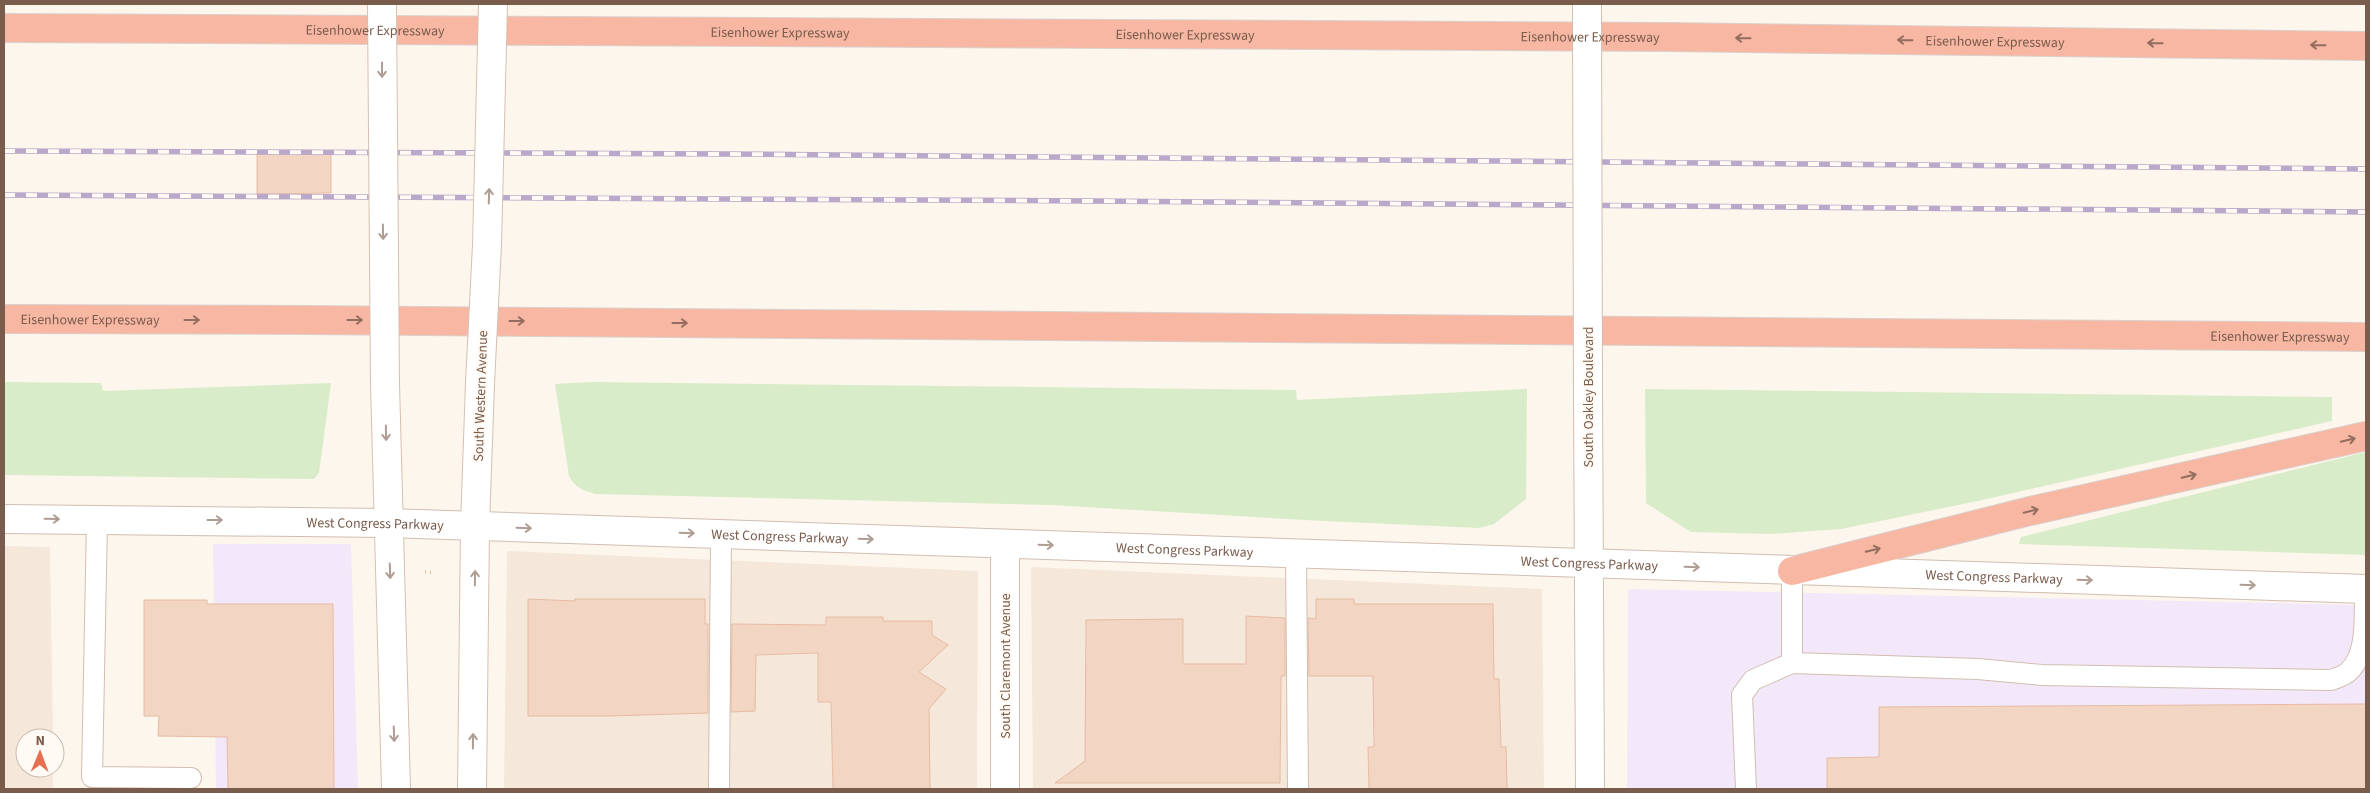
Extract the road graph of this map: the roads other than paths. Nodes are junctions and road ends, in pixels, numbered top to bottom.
1 (382, 4) edge
2 (493, 4) edge
3 (1587, 4) edge
4 (4, 28) edge
5 (2366, 46) edge
6 (4, 319) edge
7 (2366, 337) edge
8 (2366, 436) edge
9 (4, 519) edge
10 (97, 520) junction
11 (387, 523) junction
12 (476, 526) junction
13 (720, 534) junction
14 (1004, 544) junction
15 (1296, 554) junction
16 (1590, 563) junction
17 (1792, 570) junction
18 (2365, 589) edge
19 (1792, 663) junction
20 (191, 778) dead end
21 (396, 789) edge
22 (472, 789) edge
23 (719, 789) edge
24 (1005, 789) edge
25 (1298, 789) edge
26 (1590, 789) edge
27 (1746, 789) edge

1 -> 11 street, bridge
12 -> 2 street, South Western Avenue, bridge
3 - 16 street, South Oakley Boulevard, bridge
5 -> 4 highway, Eisenhower Expressway
6 -> 7 highway, Eisenhower Expressway
17 -> 8 highway
9 -> 10 street, West Congress Parkway
10 -> 11 street, West Congress Parkway
10 - 20 lane
11 - 12 street, West Congress Parkway
11 -> 21 street
12 -> 13 street, West Congress Parkway
22 -> 12 street, South Western Avenue
13 -> 14 street, West Congress Parkway
13 - 23 lane
14 -> 15 street, West Congress Parkway
14 - 24 street, South Claremont Avenue
15 - 16 street, West Congress Parkway
15 - 25 lane
16 -> 17 street, West Congress Parkway
16 - 26 street, South Oakley Boulevard
17 -> 18 street, West Congress Parkway
17 - 19 lane
18 - 19 lane
19 - 27 lane

